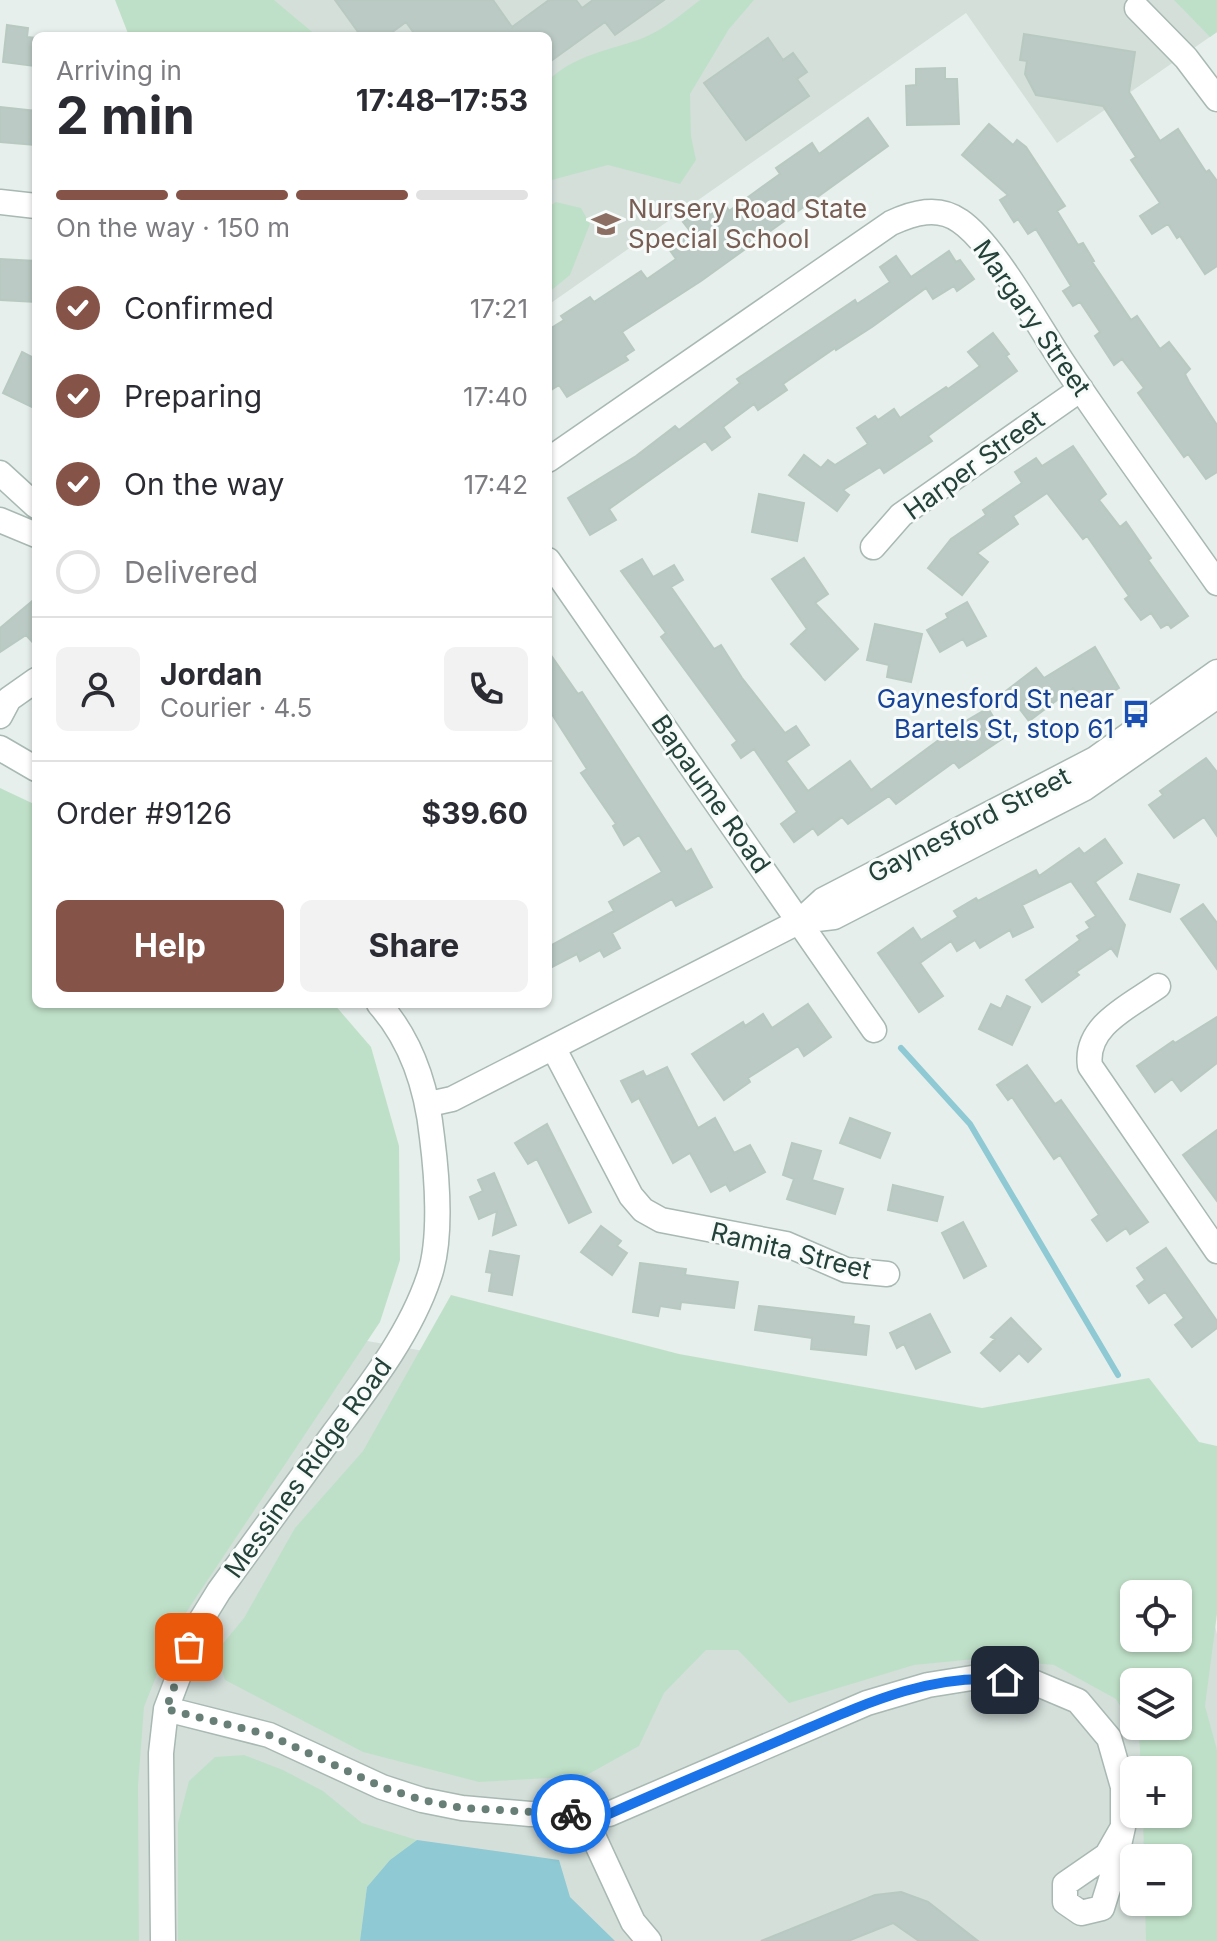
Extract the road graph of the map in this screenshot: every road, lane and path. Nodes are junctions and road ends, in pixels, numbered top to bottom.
1 (1137, 8) dead end
2 (1217, 99) edge
3 (0, 202) edge
4 (32, 206) edge
5 (1081, 389) junction
6 (552, 457) edge
7 (0, 473) edge
8 (32, 502) edge
9 (0, 520) edge
10 (32, 533) edge
11 (873, 547) dead end
12 (552, 566) edge
13 (1217, 583) edge
14 (1217, 672) edge
15 (32, 683) edge
16 (1217, 696) edge
17 (0, 716) edge
18 (0, 748) edge
19 (32, 767) edge
20 (800, 921) junction
21 (1158, 986) dead end
22 (382, 1008) edge
23 (874, 1030) dead end
24 (554, 1049) junction
25 (429, 1104) junction
26 (1210, 1225) edge
27 (1217, 1251) edge
28 (887, 1274) dead end
29 (166, 1709) junction
30 (1120, 1776) edge
31 (583, 1814) junction
32 (163, 1941) edge
33 (649, 1941) edge

1 - 2 street
3 - 4 street
5 - 6 street, Margary Street
5 - 11 street, Harper Street
5 - 13 street, Margary Street
7 - 8 street
9 - 10 street
12 - 20 street, Bapaume Road
14 - 20 street, Gaynesford Street
15 - 17 street
16 - 20 street, Gaynesford Street
18 - 19 street
20 - 23 street, Bapaume Road
20 - 24 street, Gaynesford Street
21 - 26 street
22 - 25 street, Messines Ridge Road
24 - 25 street, Gaynesford Street
24 - 28 street, Ramita Street
25 - 29 street, Messines Ridge Road
26 - 27 street
29 - 31 street
29 - 32 street, Messines Ridge Road
30 - 31 street
31 - 33 street

